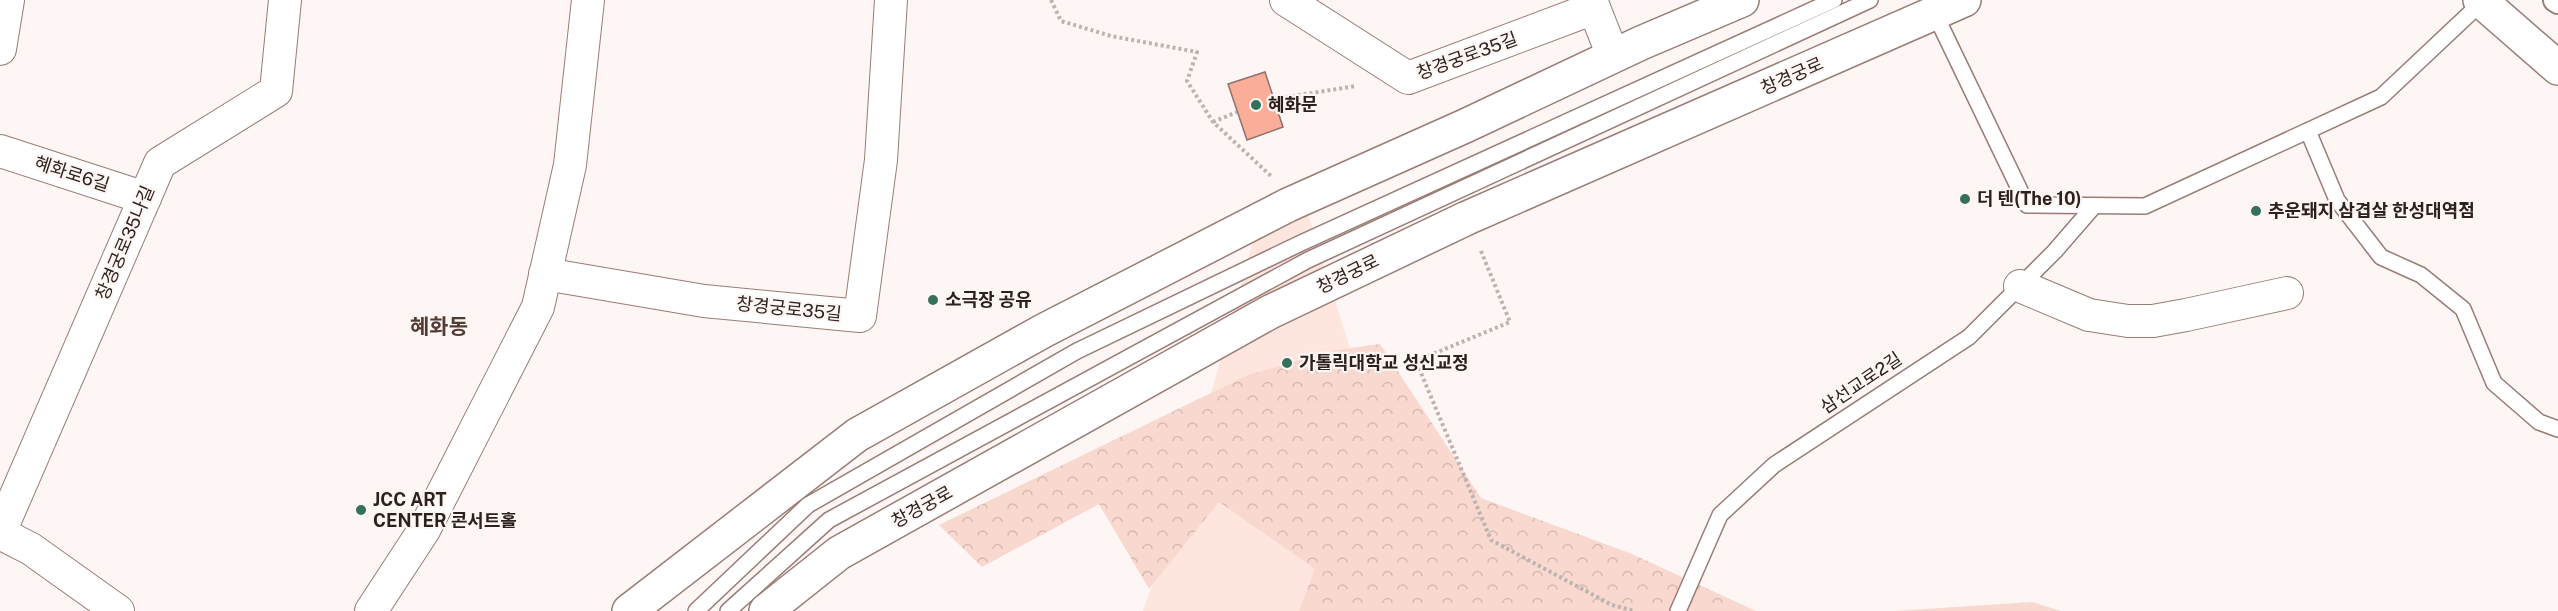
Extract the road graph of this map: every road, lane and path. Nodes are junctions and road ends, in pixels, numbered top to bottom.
1 (285, 0) edge
2 (588, 0) edge
3 (891, 0) edge
4 (1051, 0) edge
5 (1286, 0) edge
6 (1742, 0) edge
7 (1834, 0) edge
8 (1870, 0) edge
9 (2481, 1) edge
10 (1592, 4) edge
11 (1949, 7) edge
12 (1613, 56) junction
13 (2558, 68) edge
14 (1407, 78) junction
15 (1274, 99) dead end
16 (1237, 111) dead end
17 (1213, 122) junction
18 (2308, 130) junction
19 (0, 151) edge
20 (145, 198) junction
21 (1288, 205) junction
22 (2094, 206) junction
23 (1479, 247) dead end
24 (545, 274) junction
25 (2019, 286) junction
26 (2287, 293) dead end
27 (2558, 429) edge
28 (0, 533) edge
29 (118, 611) edge
30 (371, 611) edge
31 (629, 611) edge
32 (696, 611) edge
33 (728, 611) edge
34 (766, 611) edge
35 (1634, 611) edge
36 (1678, 611) edge

1 - 20 street, 창경궁로35나길
2 - 24 street
3 - 24 street, 창경궁로35길
4 - 17 path
5 - 14 street, 창경궁로35길
6 - 12 main road
7 - 32 lane
8 - 33 lane
9 - 13 main road
9 - 18 lane
10 - 12 street
10 - 14 street, 창경궁로35길
11 - 22 lane
11 - 34 main road, 창경궁로
12 - 21 main road
14 - 15 path
16 - 17 path
17 - 21 path
18 - 22 lane
18 - 27 lane
19 - 20 street, 혜화로6길
20 - 28 street, 창경궁로35나길
21 - 31 main road
22 - 25 lane, 삼선교로2길
23 - 35 path
24 - 30 street
25 - 26 street
25 - 36 lane, 삼선교로2길
28 - 29 street

